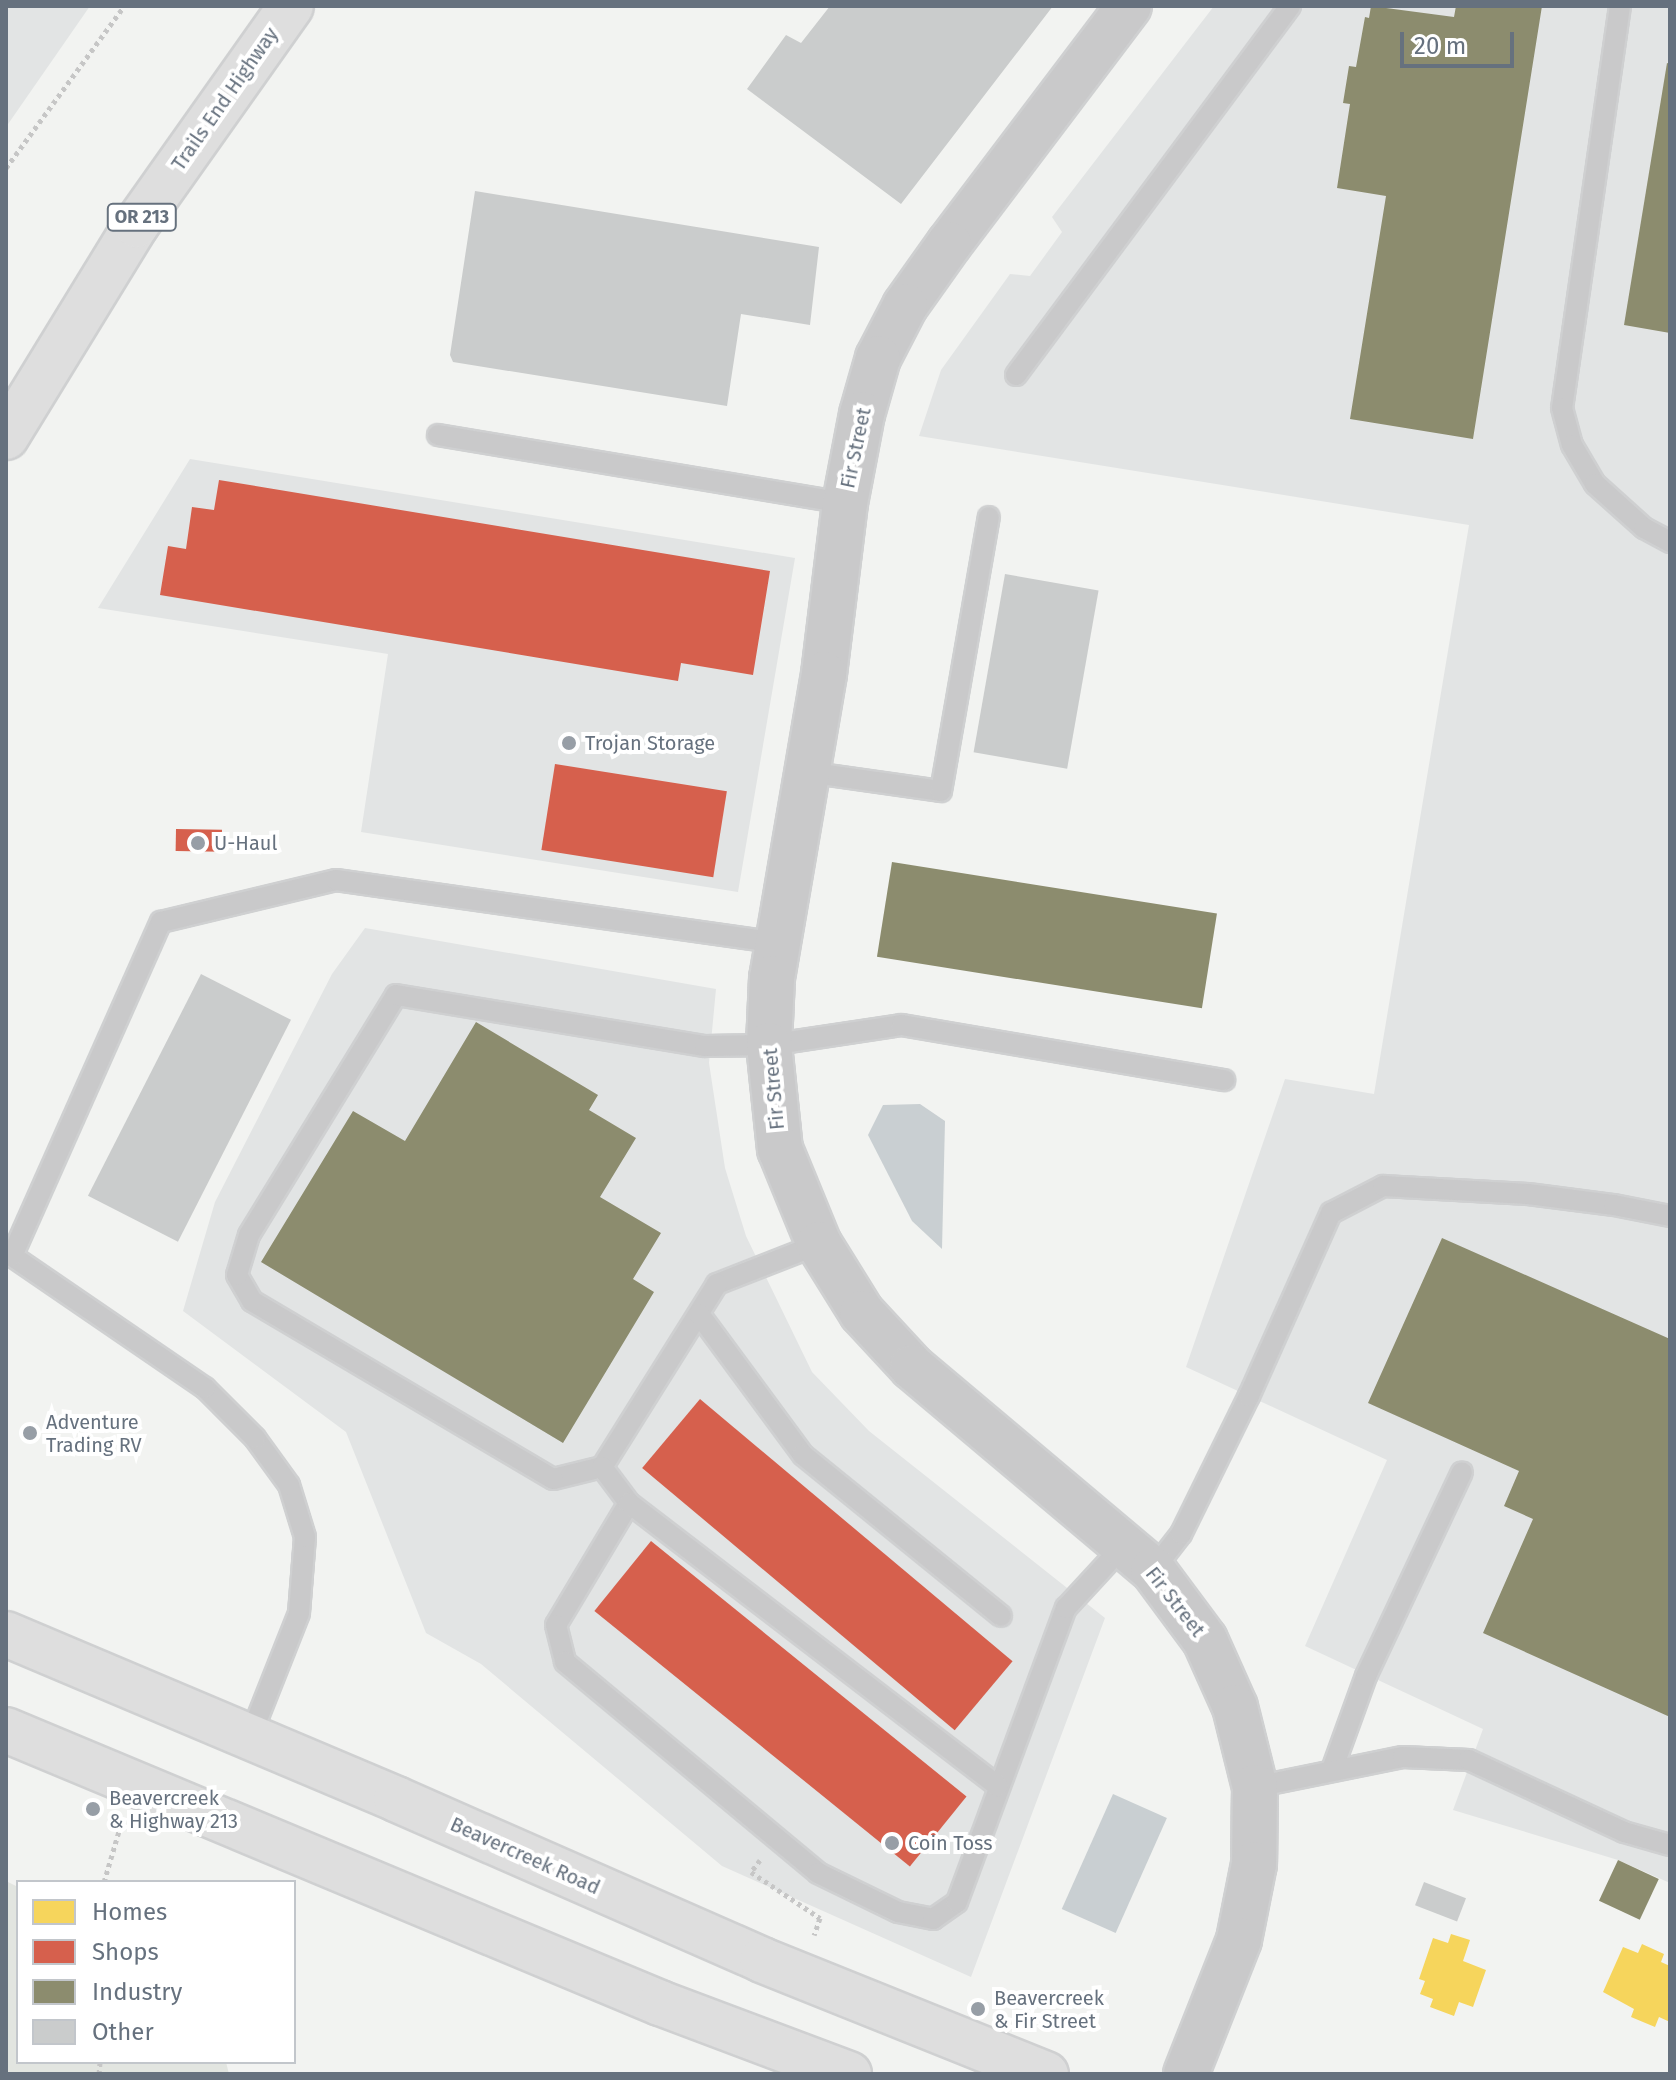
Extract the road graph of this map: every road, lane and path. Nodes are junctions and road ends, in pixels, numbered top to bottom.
1 (124, 6) edge
2 (291, 6) edge
3 (1129, 6) edge
4 (1290, 6) edge
5 (1620, 6) edge
6 (6, 168) edge
7 (1016, 375) dead end
8 (438, 435) dead end
9 (6, 437) edge
10 (845, 503) junction
11 (989, 517) dead end
12 (1670, 542) edge
13 (807, 772) junction
14 (777, 943) junction
15 (769, 1045) junction
16 (1224, 1080) dead end
17 (1670, 1216) edge
18 (819, 1244) junction
19 (9, 1264) edge
20 (699, 1314) junction
21 (602, 1467) junction
22 (1462, 1472) dead end
23 (629, 1503) junction
24 (1139, 1557) junction
25 (1001, 1616) dead end
26 (6, 1634) edge
27 (6, 1730) edge
28 (250, 1737) junction
29 (1332, 1770) junction
30 (998, 1786) junction
31 (1255, 1787) junction
32 (766, 1830) junction
33 (119, 1831) dead end
34 (1670, 1845) edge
35 (105, 1880) edge
36 (814, 1935) dead end
37 (849, 2074) edge
38 (1046, 2074) edge
39 (1186, 2074) edge

1 - 6 path
2 - 9 main road, Trails End Highway / OR 213
3 - 10 street, Fir Street
4 - 7 lane
5 - 12 lane
8 - 10 lane
10 - 13 street, Fir Street
11 - 13 lane
13 - 14 street, Fir Street
14 - 15 street, Fir Street
14 - 19 lane
15 - 16 lane
15 - 18 street, Fir Street
15 - 21 lane
17 - 24 lane
18 - 20 lane
18 - 24 street, Fir Street
19 - 28 lane
20 - 21 lane
20 - 25 lane
21 - 23 lane
22 - 29 lane
23 - 30 lane
23 - 32 lane
24 - 30 lane
24 - 31 street, Fir Street
26 - 28 main road, Beavercreek Road
27 - 37 main road
28 - 38 main road, Beavercreek Road
29 - 31 lane
29 - 34 lane
30 - 32 lane
31 - 39 street, Fir Street
32 - 36 path
33 - 35 path

